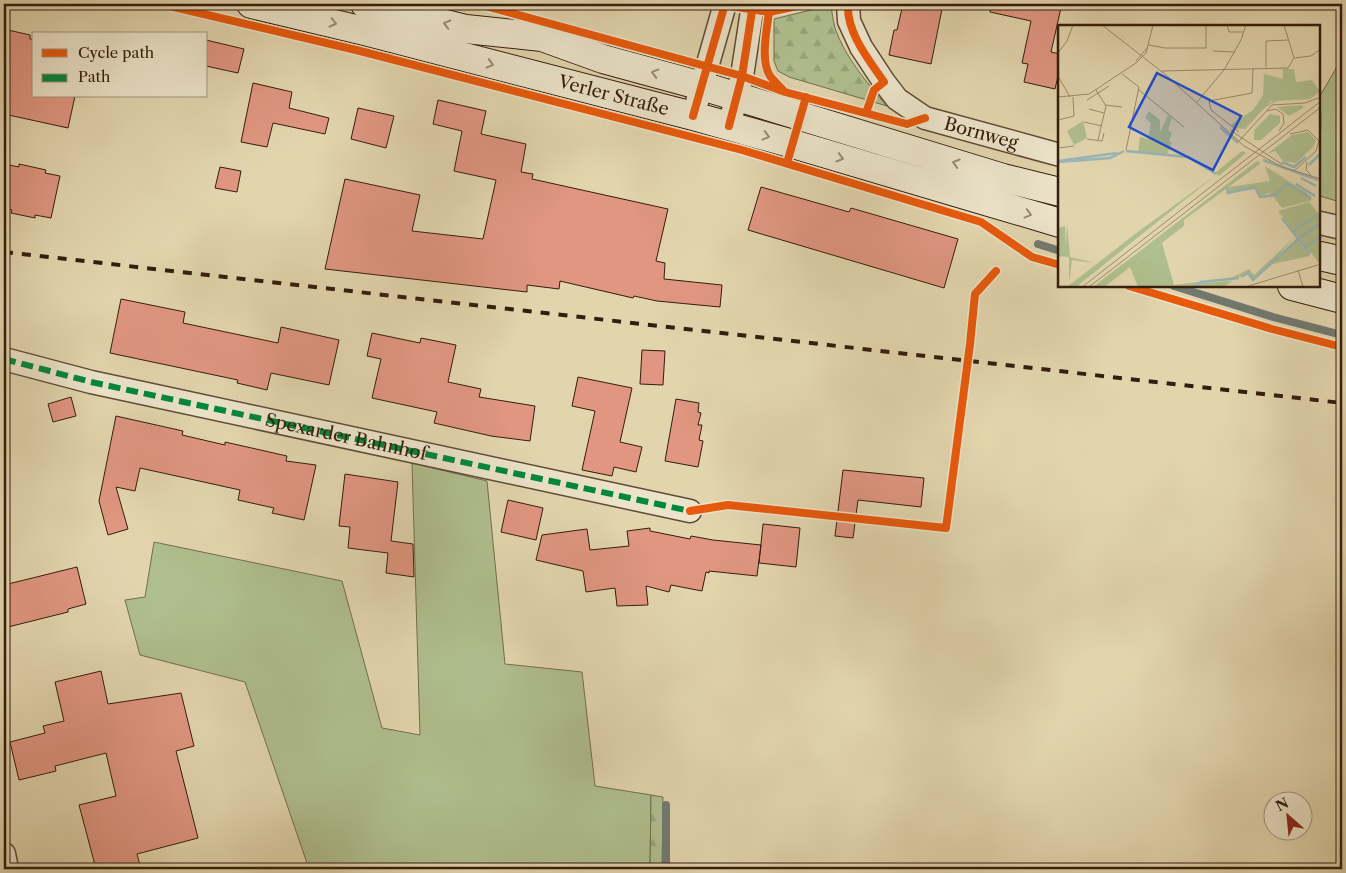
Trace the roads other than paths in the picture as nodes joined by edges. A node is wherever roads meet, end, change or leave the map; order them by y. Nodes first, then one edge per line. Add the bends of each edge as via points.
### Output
1 (251, 4) edge
2 (365, 4) edge
3 (725, 4) edge
4 (750, 4) edge
5 (848, 4) edge
6 (702, 86) junction
7 (737, 97) junction
8 (693, 116) junction
9 (729, 126) junction
10 (1058, 154) edge
11 (1058, 192) edge
12 (1058, 221) edge
13 (1321, 223) edge
14 (1342, 228) edge
15 (1321, 256) edge
16 (1342, 261) edge
17 (1299, 288) edge
18 (1342, 300) edge
19 (4, 358) edge
20 (690, 511) dead end
21 (4, 854) edge
22 (8, 869) edge

1 -> 8 main road, Verler Straße
6 -> 2 main road, Verler Straße via 603,59 542,37 466,29
3 - 6 street
4 - 7 street via 752,11
5 - 10 street, Bornweg via 849,22 861,47 897,99 925,118
6 - 7 main road, Verler Straße
6 - 8 street
7 - 9 street
11 -> 7 main road, Verler Straße via 1003,178
8 - 9 main road, Verler Straße
9 -> 12 main road, Verler Straße
13 - 14 street
15 - 16 main road
17 - 18 main road
19 - 20 street, Spexarder Bahnhof via 91,382
21 - 22 street

